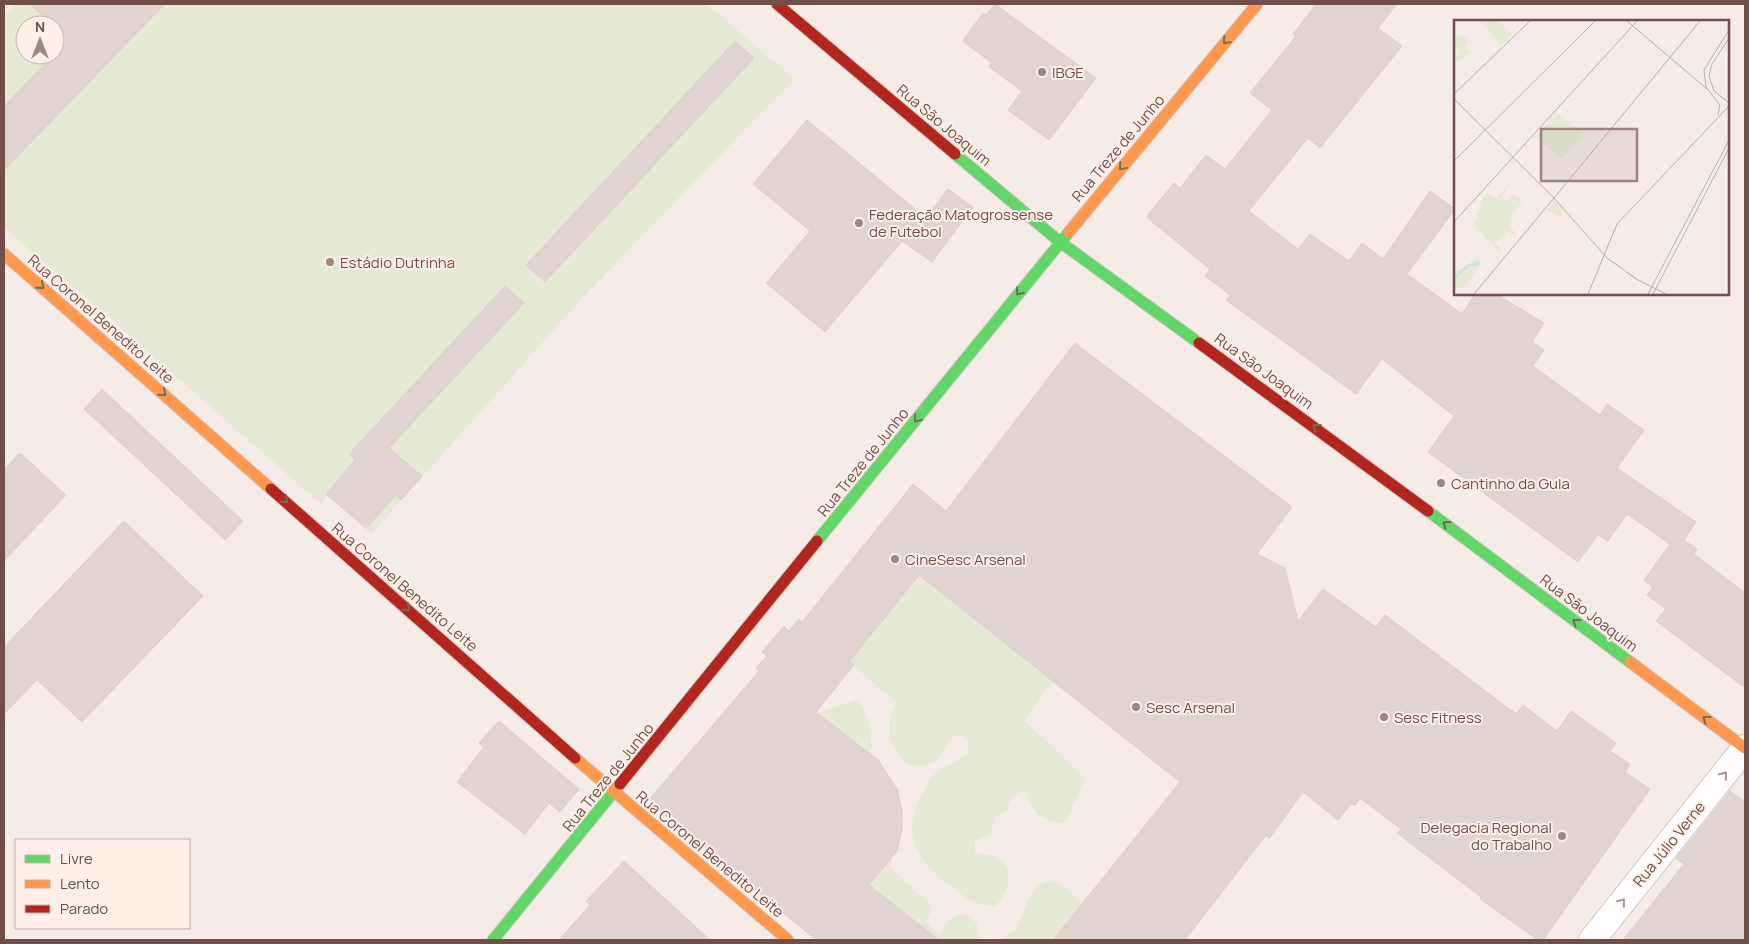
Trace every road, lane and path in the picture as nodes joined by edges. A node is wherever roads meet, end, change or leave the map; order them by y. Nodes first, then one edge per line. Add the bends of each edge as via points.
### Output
1 (777, 4) edge
2 (1257, 4) edge
3 (1060, 242) junction
4 (4, 254) edge
5 (1745, 748) edge
6 (615, 793) junction
7 (493, 940) edge
8 (788, 940) edge
9 (1592, 940) edge

1 - 3 street, Rua São Joaquim
2 -> 3 street, Rua Treze de Junho
5 -> 3 street, Rua São Joaquim via 1367,465
3 -> 6 street, Rua Treze de Junho
4 -> 6 street, Rua Coronel Benedito Leite
9 -> 5 street, Rua Júlio Verne
6 - 7 street, Rua Treze de Junho
6 - 8 street, Rua Coronel Benedito Leite

